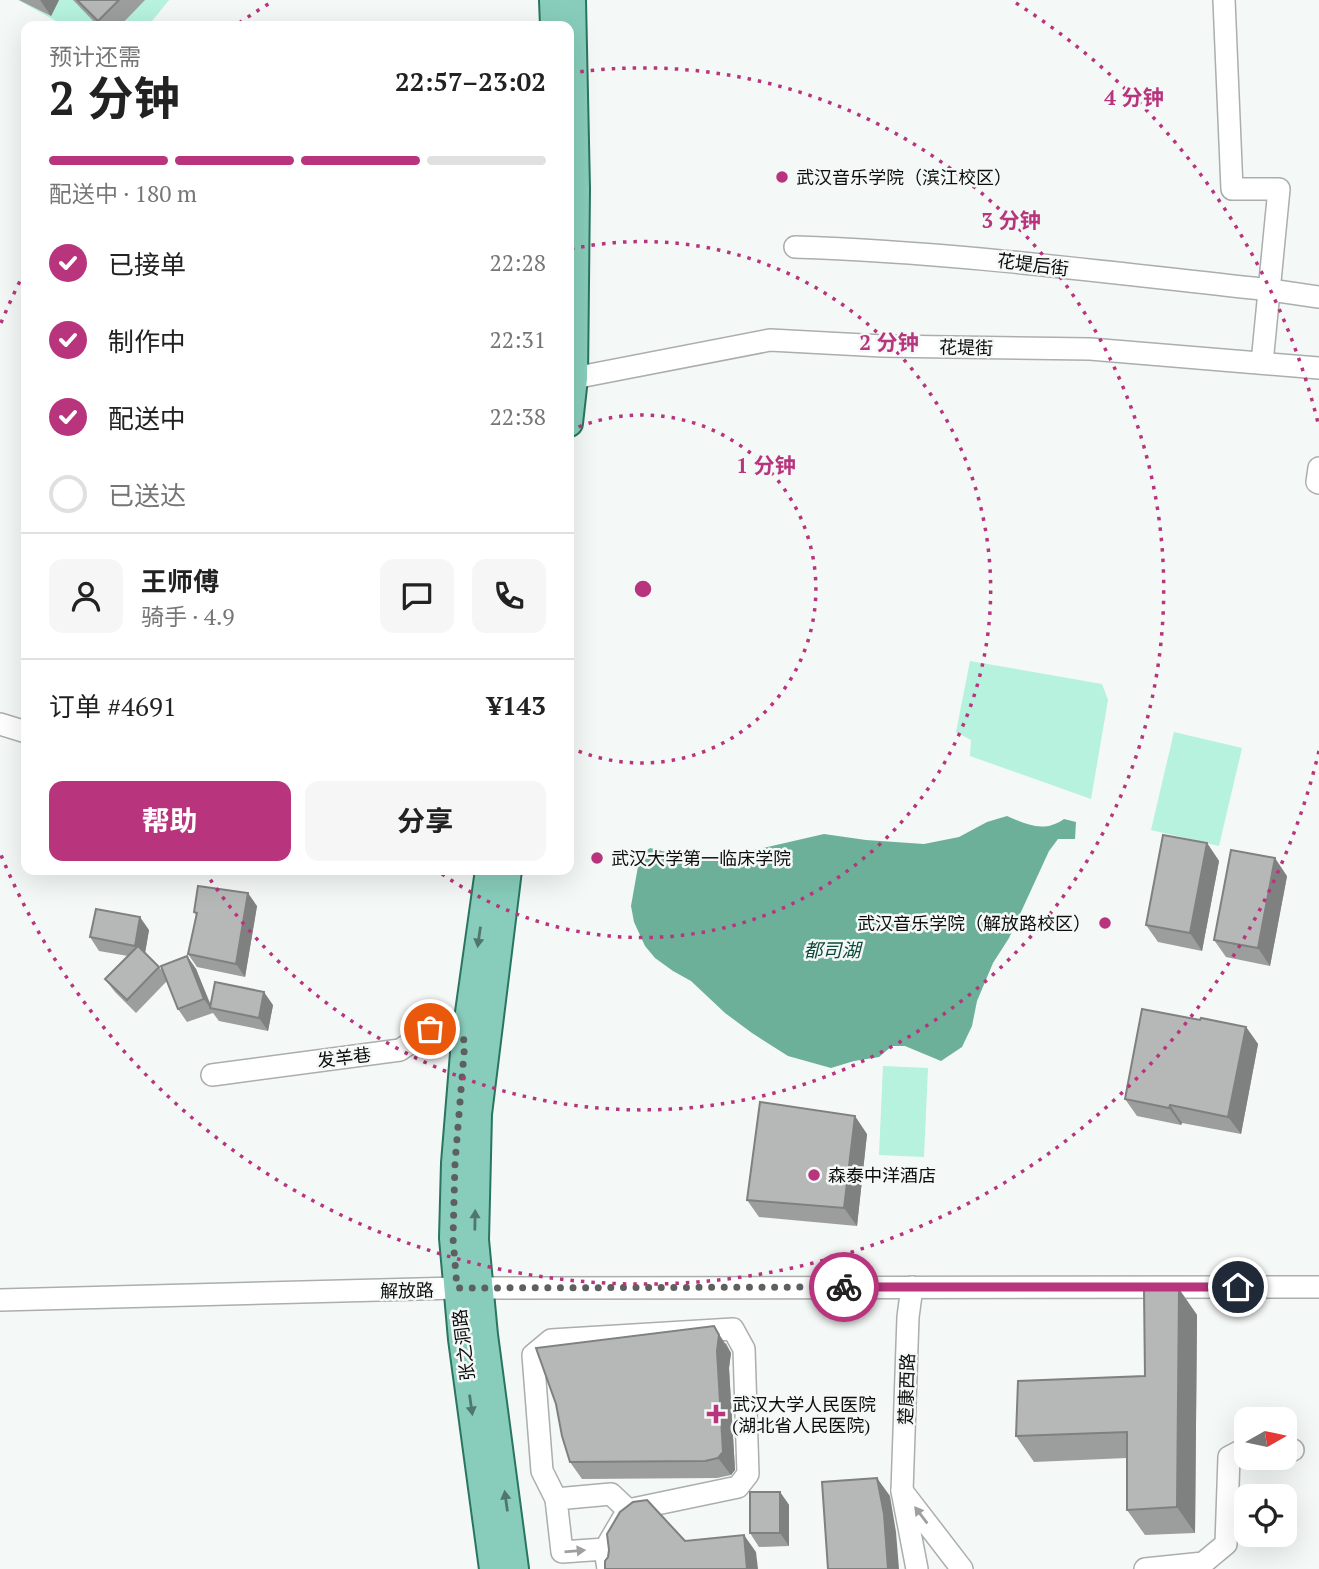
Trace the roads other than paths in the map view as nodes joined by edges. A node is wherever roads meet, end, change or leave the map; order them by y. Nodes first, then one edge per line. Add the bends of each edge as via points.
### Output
1 (553, 0) edge
2 (572, 0) edge
3 (1224, 0) edge
4 (554, 21) edge
5 (572, 21) edge
6 (795, 247) dead end
7 (1270, 290) junction
8 (1319, 297) edge
9 (1262, 363) junction
10 (1319, 368) edge
11 (574, 378) edge
12 (1319, 468) edge
13 (1319, 483) edge
14 (0, 724) edge
15 (21, 730) edge
16 (488, 875) edge
17 (507, 875) edge
18 (465, 1041) junction
19 (212, 1075) dead end
20 (912, 1287) junction
21 (1319, 1287) edge
22 (468, 1288) junction
23 (0, 1300) edge
24 (1234, 1454) edge
25 (902, 1490) junction
26 (556, 1499) junction
27 (628, 1510) junction
28 (607, 1559) edge
29 (493, 1569) edge
30 (515, 1569) edge
31 (918, 1569) edge
32 (962, 1569) edge
33 (1145, 1569) edge

1 - 4 main road
2 - 5 main road
3 - 7 street via 1232,188 1279,189
6 - 7 street, 花堤后街 via 970,257
7 - 8 street, 花堤后街
7 - 9 street
9 - 10 street, 花堤街
9 - 11 street, 花堤街 via 1090,349 770,340
12 - 13 street
14 - 15 street
16 -> 18 main road, 张之洞路
22 -> 17 main road, 张之洞路 via 475,1240 478,1114
18 - 19 street, 发羊巷 via 454,1030 430,1029 400,1050
18 - 22 main road, 张之洞路 via 453,1238
20 - 21 street, 解放路
20 - 22 street, 解放路
20 - 25 street, 楚康西路
22 - 23 street, 解放路
22 -> 29 main road, 张之洞路 via 462,1339
30 -> 22 main road, 张之洞路
24 - 33 street via 1228,1457 1226,1544 1203,1563
25 - 31 street, 楚康西路
32 -> 25 street
26 - 27 street via 610,1489
26 - 27 street via 542,1471 533,1355 551,1340 733,1329 744,1349 748,1474 738,1487
26 -> 28 street via 562,1552
27 - 28 street

